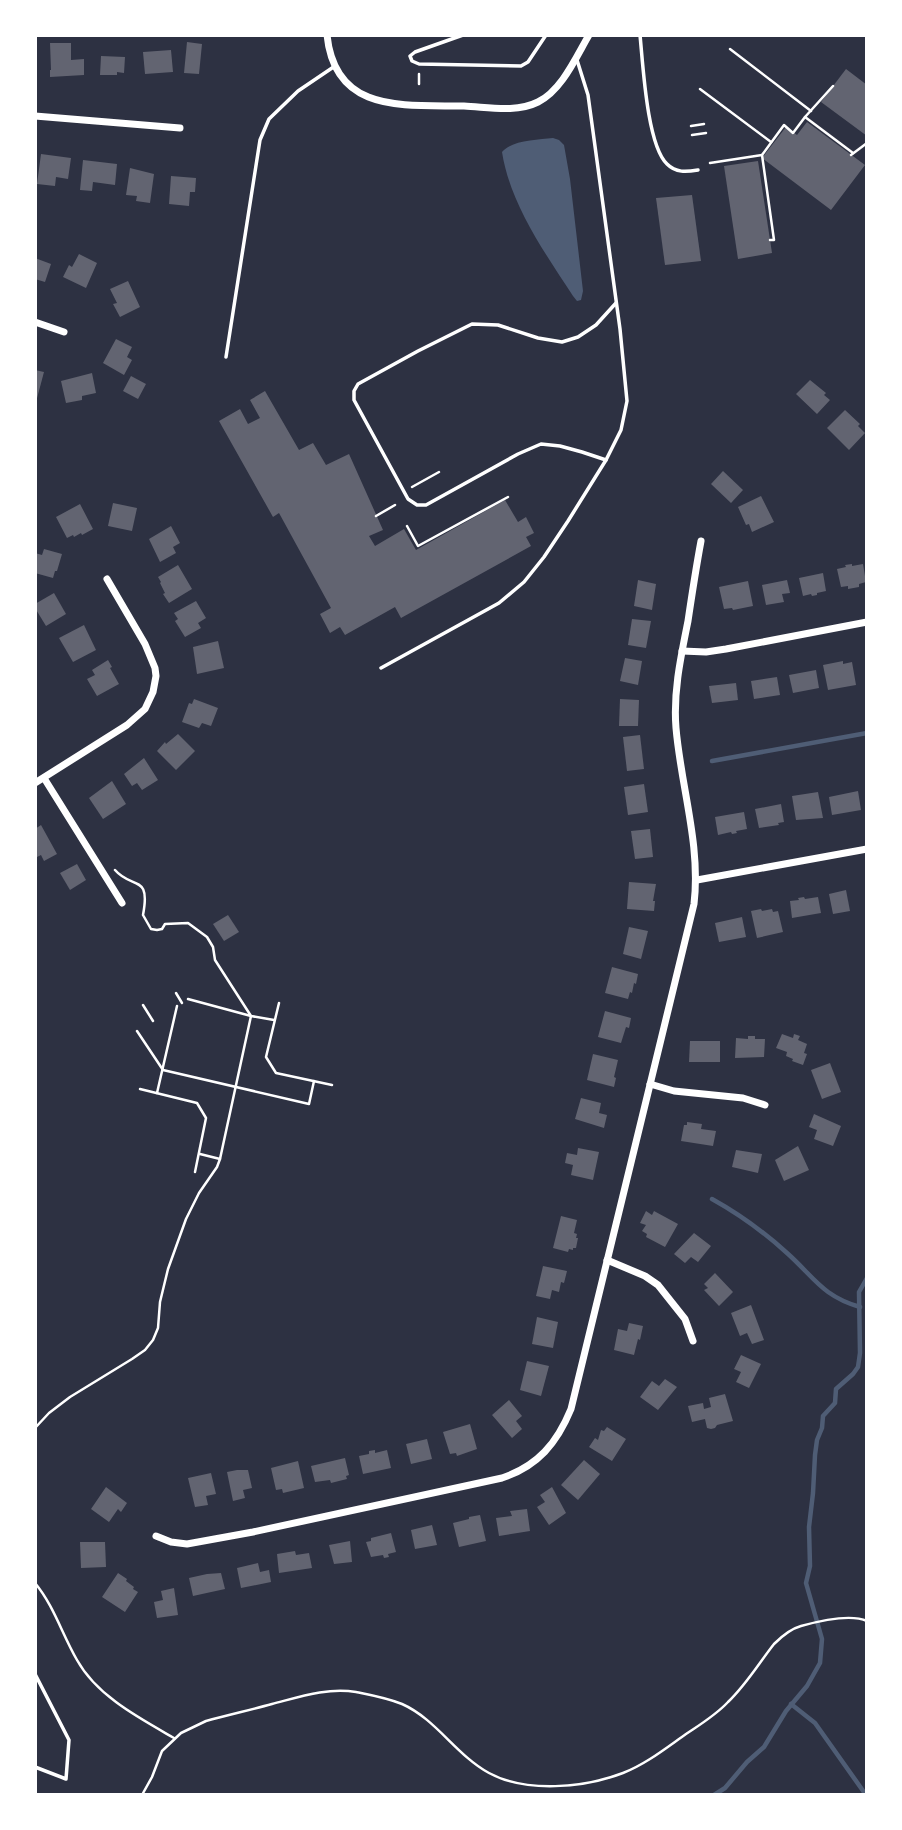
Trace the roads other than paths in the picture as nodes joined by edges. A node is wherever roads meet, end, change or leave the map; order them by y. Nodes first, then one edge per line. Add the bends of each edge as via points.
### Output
1 (327, 35) edge
2 (463, 35) edge
3 (546, 35) edge
4 (589, 35) edge
5 (640, 35) edge
6 (576, 58) junction
7 (335, 66) junction
8 (35, 116) edge
9 (180, 128) dead end
10 (698, 170) dead end
11 (616, 303) junction
12 (35, 322) edge
13 (64, 332) dead end
14 (226, 357) dead end
15 (606, 460) junction
16 (701, 541) dead end
17 (107, 579) dead end
18 (867, 622) edge
19 (682, 651) junction
20 (381, 668) dead end
21 (44, 778) junction
22 (35, 783) edge
23 (867, 849) edge
24 (697, 880) junction
25 (122, 903) dead end
26 (650, 1084) junction
27 (765, 1105) dead end
28 (607, 1260) junction
29 (692, 1341) dead end
30 (156, 1536) dead end
31 (35, 1674) edge
32 (35, 1767) edge

1 - 7 street
2 - 3 lane via 415,52 412,61 521,66
4 - 6 street
5 - 10 lane via 656,149 668,166 682,172
6 - 7 street via 540,101 518,108 382,102 351,87
6 - 11 lane via 588,95
7 - 14 lane via 269,119 260,140
8 - 9 street
11 - 15 lane via 627,401 621,430
11 - 15 lane via 596,325 562,342 498,325 472,324 358,384 354,391 354,400 408,499 417,505 426,505 541,444
12 - 13 street
15 - 20 lane via 524,582 499,603
16 - 19 street
17 - 21 street via 155,668 153,692 145,709 127,725
18 - 19 street via 726,649
19 - 24 street via 676,727
21 - 22 street
21 - 25 street
23 - 24 street
24 - 26 street
26 - 27 street
26 - 28 street
28 - 29 street via 658,1285 685,1319
28 - 30 street via 571,1409 556,1439 532,1463 502,1478 187,1545
31 - 32 lane via 69,1740 66,1779

